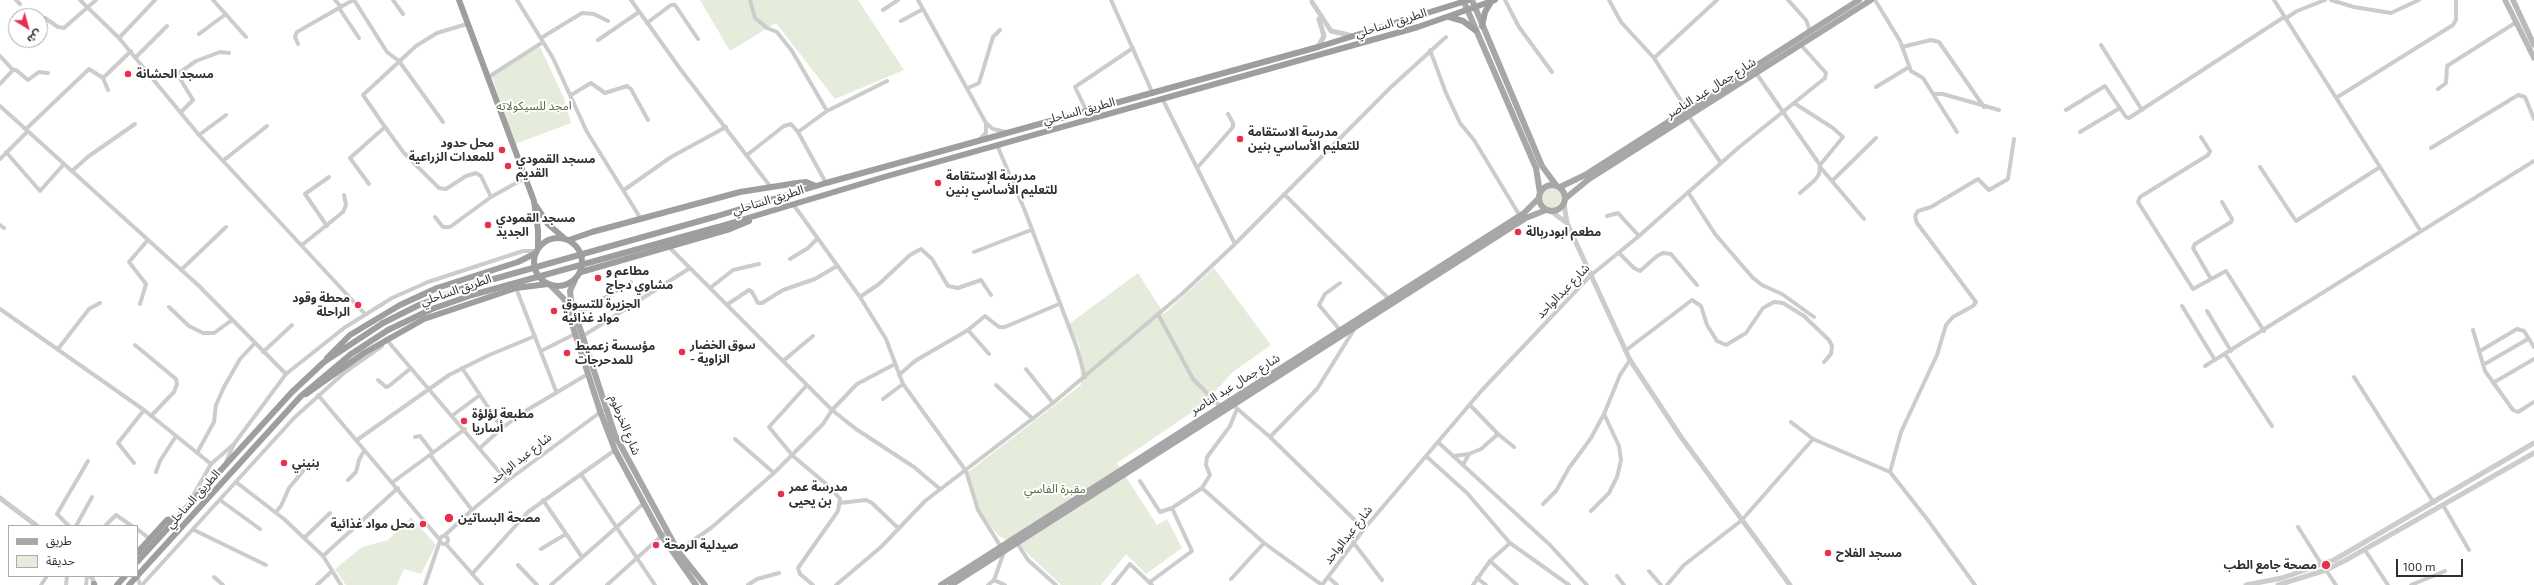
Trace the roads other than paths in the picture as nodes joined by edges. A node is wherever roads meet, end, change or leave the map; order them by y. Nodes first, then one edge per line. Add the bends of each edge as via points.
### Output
1 (16, 0) edge
2 (80, 0) edge
3 (96, 0) edge
4 (155, 0) edge
5 (213, 0) edge
6 (336, 0) edge
7 (353, 0) edge
8 (393, 0) edge
9 (459, 0) edge
10 (517, 0) edge
11 (631, 0) edge
12 (750, 0) edge
13 (898, 0) edge
14 (918, 0) edge
15 (1494, 0) edge
16 (1505, 0) edge
17 (1609, 0) edge
18 (1717, 0) edge
19 (1788, 0) edge
20 (1859, 0) edge
21 (1871, 0) edge
22 (1875, 0) edge
23 (2274, 0) edge
24 (2325, 0) edge
25 (2331, 0) edge
26 (2419, 0) edge
27 (2456, 0) edge
28 (2505, 0) edge
29 (2513, 0) edge
30 (1112, 1) edge
31 (1312, 1) edge
32 (1468, 1) edge
33 (20, 4) dead end
34 (87, 7) junction
35 (340, 8) junction
36 (1475, 8) junction
37 (923, 9) junction
38 (883, 10) dead end
39 (1467, 10) junction
40 (639, 12) junction
41 (226, 14) junction
42 (403, 14) dead end
43 (1445, 18) junction
44 (2285, 18) junction
45 (48, 20) edge
46 (901, 20) dead end
47 (608, 21) dead end
48 (647, 23) junction
49 (2515, 23) junction
50 (467, 24) junction
51 (167, 26) dead end
52 (1482, 26) junction
53 (1000, 30) dead end
54 (1475, 30) junction
55 (1810, 31) junction
56 (199, 34) dead end
57 (1354, 36) junction
58 (1446, 37) dead end
59 (120, 38) junction
60 (246, 38) dead end
61 (359, 38) dead end
62 (698, 39) dead end
63 (542, 40) junction
64 (598, 40) dead end
65 (298, 44) dead end
66 (1801, 45) junction
67 (2101, 45) dead end
68 (2534, 45) edge
69 (1318, 47) junction
70 (1133, 48) junction
71 (1902, 48) junction
72 (1430, 50) junction
73 (131, 51) junction
74 (229, 54) dead end
75 (0, 56) edge
76 (136, 57) junction
77 (1654, 58) junction
78 (2534, 58) edge
79 (399, 62) junction
80 (1909, 67) junction
81 (13, 70) junction
82 (1552, 72) dead end
83 (48, 73) dead end
84 (1756, 73) junction
85 (1224, 74) junction
86 (102, 78) junction
87 (488, 78) junction
88 (887, 81) dead end
89 (1227, 82) junction
90 (0, 84) edge
91 (1876, 87) dead end
92 (968, 88) junction
93 (2438, 89) dead end
94 (108, 90) dead end
95 (1153, 94) junction
96 (1934, 94) junction
97 (571, 95) junction
98 (2336, 98) junction
99 (1163, 100) junction
100 (1794, 103) junction
101 (0, 106) edge
102 (1984, 106) junction
103 (2120, 108) junction
104 (2000, 110) dead end
105 (2066, 110) dead end
106 (2142, 110) junction
107 (181, 112) junction
108 (827, 112) junction
109 (1087, 112) junction
110 (1688, 113) junction
111 (1782, 113) junction
112 (1228, 114) dead end
113 (226, 115) dead end
114 (2534, 119) edge
115 (648, 120) dead end
116 (443, 122) dead end
117 (986, 123) junction
118 (135, 124) dead end
119 (267, 126) dead end
120 (385, 127) junction
121 (726, 127) junction
122 (27, 130) junction
123 (798, 132) junction
124 (1957, 132) dead end
125 (2080, 132) dead end
126 (1008, 133) junction
127 (199, 135) junction
128 (2201, 137) dead end
129 (1876, 138) dead end
130 (2014, 139) dead end
131 (979, 140) junction
132 (997, 145) junction
133 (2431, 148) dead end
134 (6, 152) junction
135 (747, 155) junction
136 (1, 156) edge
137 (224, 160) junction
138 (2534, 161) edge
139 (1721, 163) junction
140 (64, 164) junction
141 (1821, 167) junction
142 (2260, 167) dead end
143 (2380, 167) junction
144 (1197, 168) junction
145 (72, 171) junction
146 (329, 177) dead end
147 (525, 178) junction
148 (1832, 181) junction
149 (826, 183) junction
150 (369, 184) dead end
151 (770, 186) junction
152 (816, 186) junction
153 (1558, 186) junction
154 (624, 190) junction
155 (1688, 192) junction
156 (1800, 193) dead end
157 (1284, 194) junction
158 (344, 195) dead end
159 (1539, 195) junction
160 (491, 197) junction
161 (534, 201) junction
162 (1565, 201) junction
163 (2222, 202) dead end
164 (793, 204) junction
165 (1549, 211) junction
166 (764, 213) junction
167 (1520, 216) junction
168 (1607, 216) dead end
169 (435, 217) dead end
170 (641, 219) junction
171 (1864, 219) dead end
172 (1567, 223) junction
173 (327, 226) junction
174 (226, 227) dead end
175 (1031, 230) junction
176 (2420, 230) junction
177 (1640, 236) junction
178 (817, 239) junction
179 (567, 240) junction
180 (147, 241) junction
181 (1235, 244) junction
182 (302, 245) junction
183 (669, 247) junction
184 (537, 251) junction
185 (974, 252) dead end
186 (1619, 253) junction
187 (790, 259) dead end
188 (759, 264) dead end
189 (837, 266) junction
190 (690, 268) junction
191 (181, 270) junction
192 (581, 272) junction
193 (1590, 276) junction
194 (2212, 279) junction
195 (575, 280) junction
196 (631, 282) dead end
197 (1340, 283) dead end
198 (549, 285) junction
199 (1697, 285) dead end
200 (516, 288) junction
201 (710, 288) junction
202 (991, 295) dead end
203 (860, 297) junction
204 (1389, 299) junction
205 (100, 303) dead end
206 (140, 304) dead end
207 (728, 304) junction
208 (1059, 304) junction
209 (2182, 306) dead end
210 (169, 307) dead end
211 (0, 309) edge
212 (2207, 311) dead end
213 (365, 314) junction
214 (1158, 314) junction
215 (576, 315) junction
216 (1814, 317) dead end
217 (232, 320) junction
218 (292, 325) dead end
219 (1356, 326) junction
220 (968, 330) junction
221 (1340, 330) junction
222 (2473, 330) dead end
223 (2264, 331) junction
224 (575, 334) junction
225 (535, 336) junction
226 (583, 336) junction
227 (813, 336) dead end
228 (2528, 339) junction
229 (387, 340) junction
230 (255, 343) junction
231 (135, 345) dead end
232 (2534, 347) edge
233 (58, 349) junction
234 (541, 351) junction
235 (1625, 351) junction
236 (2231, 351) junction
237 (2480, 351) junction
238 (264, 352) junction
239 (989, 354) dead end
240 (2225, 354) junction
241 (2534, 359) edge
242 (1630, 360) junction
243 (2215, 360) junction
244 (783, 361) junction
245 (324, 362) junction
246 (1824, 362) dead end
247 (895, 364) junction
248 (2483, 365) junction
249 (2205, 366) dead end
250 (411, 368) junction
251 (462, 368) junction
252 (1026, 369) dead end
253 (286, 374) junction
254 (588, 374) junction
255 (899, 375) junction
256 (1085, 377) junction
257 (2354, 377) dead end
258 (378, 380) dead end
259 (2493, 383) junction
260 (903, 384) junction
261 (807, 385) junction
262 (996, 385) dead end
263 (429, 388) junction
264 (556, 391) junction
265 (318, 395) junction
266 (480, 395) junction
267 (301, 396) junction
268 (882, 399) dead end
269 (2534, 402) edge
270 (1053, 403) junction
271 (1470, 405) junction
272 (1220, 406) junction
273 (1235, 407) junction
274 (144, 410) junction
275 (603, 410) junction
276 (832, 410) junction
277 (1604, 414) junction
278 (453, 415) junction
279 (151, 416) junction
280 (1033, 419) junction
281 (1791, 422) dead end
282 (2272, 426) dead end
283 (502, 428) junction
284 (465, 429) junction
285 (1498, 434) junction
286 (176, 436) junction
287 (415, 437) dead end
288 (1270, 437) junction
289 (1813, 438) junction
290 (735, 439) dead end
291 (357, 440) junction
292 (1439, 443) junction
293 (2534, 443) edge
294 (234, 444) junction
295 (1514, 447) dead end
296 (480, 448) junction
297 (615, 450) junction
298 (364, 451) junction
299 (197, 452) junction
300 (2534, 453) edge
301 (432, 454) junction
302 (1469, 454) junction
303 (793, 456) junction
304 (1453, 456) junction
305 (1427, 457) junction
306 (88, 460) dead end
307 (2504, 461) junction
308 (134, 463) dead end
309 (212, 464) junction
310 (1464, 465) junction
311 (2509, 467) junction
312 (222, 469) junction
313 (304, 470) dead end
314 (966, 471) junction
315 (156, 472) dead end
316 (1890, 472) junction
317 (774, 473) junction
318 (581, 474) junction
319 (348, 480) dead end
320 (507, 481) junction
321 (1140, 481) dead end
322 (236, 482) junction
323 (393, 482) junction
324 (398, 488) junction
325 (1202, 488) junction
326 (940, 489) junction
327 (92, 497) dead end
328 (0, 498) edge
329 (220, 500) junction
330 (544, 500) junction
331 (644, 503) junction
332 (840, 503) junction
333 (2434, 503) junction
334 (1543, 504) dead end
335 (188, 506) junction
336 (2442, 506) junction
337 (1172, 508) junction
338 (472, 510) junction
339 (1591, 511) dead end
340 (276, 512) junction
341 (330, 513) dead end
342 (177, 518) junction
343 (1742, 520) junction
344 (36, 525) edge
345 (68, 525) edge
346 (77, 525) edge
347 (106, 525) edge
348 (131, 525) edge
349 (616, 526) junction
350 (2298, 527) dead end
351 (898, 528) junction
352 (1364, 528) junction
353 (260, 529) dead end
354 (454, 529) junction
355 (194, 530) junction
356 (138, 531) edge
357 (667, 531) junction
358 (566, 534) junction
359 (661, 535) junction
360 (150, 538) junction
361 (304, 538) junction
362 (442, 538) junction
363 (1353, 542) junction
364 (447, 543) junction
365 (1017, 543) junction
366 (1264, 543) junction
367 (1510, 543) junction
368 (541, 549) dead end
369 (1003, 549) junction
370 (2365, 550) junction
371 (2469, 550) dead end
372 (678, 551) junction
373 (138, 552) edge
374 (323, 556) junction
375 (582, 557) junction
376 (435, 558) junction
377 (636, 559) junction
378 (138, 561) edge
379 (1490, 561) junction
380 (266, 565) dead end
381 (2322, 565) junction
382 (518, 566) dead end
383 (2326, 570) junction
384 (1649, 571) dead end
385 (2445, 571) dead end
386 (331, 572) junction
387 (779, 573) dead end
388 (472, 574) junction
389 (138, 575) edge
390 (1618, 576) dead end
391 (124, 577) edge
392 (136, 577) edge
393 (214, 577) dead end
394 (1328, 577) junction
395 (1477, 578) junction
396 (1231, 579) dead end
397 (994, 580) junction
398 (1382, 580) dead end
399 (1051, 581) junction
400 (1151, 584) edge
401 (2256, 584) edge
402 (117, 585) edge
403 (129, 585) edge
404 (141, 585) edge
405 (223, 585) edge
406 (317, 585) edge
407 (341, 585) edge
408 (425, 585) edge
409 (482, 585) edge
410 (537, 585) edge
411 (551, 585) edge
412 (607, 585) edge
413 (655, 585) edge
414 (696, 585) edge
415 (705, 585) edge
416 (748, 585) edge
417 (813, 585) edge
418 (836, 585) edge
419 (941, 585) edge
420 (951, 585) edge
421 (988, 585) edge
422 (1004, 585) edge
423 (1047, 585) edge
424 (1056, 585) edge
425 (1113, 585) edge
426 (1322, 585) edge
427 (1337, 585) edge
428 (1473, 585) edge
429 (1486, 585) edge
430 (1517, 585) edge
431 (1569, 585) edge
432 (1587, 585) edge
433 (1624, 585) edge
434 (1661, 585) edge
435 (1667, 585) edge
436 (1790, 585) edge
437 (1975, 585) edge
438 (2246, 585) edge
439 (2278, 585) edge
440 (2336, 585) edge
441 (2388, 585) edge
442 (2411, 585) edge

1 - 33 street
2 - 34 street
3 - 34 street
4 - 59 street
5 - 41 street
6 - 35 street
7 - 35 street
7 - 79 street via 387,52
8 - 42 street
9 - 50 highway
10 - 63 street
11 - 40 street
12 - 108 street via 755,18 777,32 792,51
13 - 38 street
14 - 37 street
15 - 36 highway, الطريق الساحلي
15 - 52 highway via 1485,12
16 - 82 street via 1519,27
17 - 77 street via 1621,22
18 - 77 street
19 - 55 street via 1795,11 1806,20
20 - 55 main road, شارع جمال عبد الناصر
21 - 66 main road, شارع جمال عبد الناصر
22 - 71 street
23 - 44 street
24 - 44 street
25 - 26 street via 2391,13
27 - 98 street via 2456,20 2453,25
28 - 49 main road
29 - 68 main road
30 - 70 street
31 - 57 street via 1331,31
31 - 69 street via 1324,31 1324,38
32 - 36 main road
32 - 39 main road
32 - 57 highway, الطريق الساحلي
34 - 45 street via 64,28
34 - 59 street
35 - 61 street
35 - 65 street via 297,32 295,36
36 - 39 highway, الطريق الساحلي
36 - 52 main road
37 - 46 street
37 - 92 street
39 - 43 highway, الطريق الساحلي
39 - 54 main road
40 - 48 street
40 - 64 street
41 - 56 street
41 - 60 street
43 - 54 highway via 1459,20
43 - 89 highway, الطريق الساحلي
44 - 98 street
44 - 106 street
47 - 63 street via 594,14 582,13
48 - 62 street via 674,5
48 - 121 street
49 - 78 main road
49 - 93 street via 2447,66 2446,83
50 - 79 street via 437,33 416,46
50 - 87 highway
51 - 76 street
52 - 54 main road via 1477,25
52 - 153 main road via 1542,166
53 - 92 street via 993,37 979,83
54 - 159 main road via 1536,168
55 - 110 main road, شارع جمال عبد الناصر
57 - 69 highway, الطريق الساحلي
58 - 72 street
59 - 73 street
63 - 87 street
63 - 97 street
66 - 84 main road, شارع جمال عبد الناصر
66 - 100 street, شارع عبدالواحد via 1826,75
67 - 106 street
69 - 85 highway, الطريق الساحلي
70 - 95 street
70 - 109 street via 1075,87
71 - 80 street
71 - 102 street via 1931,40 1939,42
72 - 157 street
72 - 167 street via 1460,123 1474,140
73 - 76 street
73 - 86 street
74 - 107 street via 220,52 196,61 179,73 193,100
75 - 81 street
76 - 107 street
77 - 110 street
79 - 116 street
79 - 120 street via 363,95
80 - 91 street
80 - 96 street via 1913,73 1923,78
81 - 83 street via 28,80 39,72
81 - 90 street
84 - 110 main road, شارع جمال عبد الناصر
84 - 111 street
85 - 89 highway
85 - 95 highway, الطريق الساحلي
86 - 94 street
86 - 122 street via 93,70 86,71
87 - 147 highway
88 - 108 street
89 - 99 highway, الطريق الساحلي
92 - 117 street
95 - 109 highway, الطريق الساحلي
96 - 102 street via 1943,94
96 - 124 street
97 - 115 street via 591,83 605,93 627,86
97 - 154 street via 587,132
98 - 143 street
99 - 132 highway, الطريق الساحلي
99 - 144 street
100 - 111 street, شارع عبدالواحد
100 - 141 street via 1834,128 1843,137
101 - 122 street
102 - 104 street
103 - 105 street via 2107,87 2103,86
103 - 106 street via 2128,118
103 - 125 street
107 - 127 street
108 - 123 street
109 - 126 highway, الطريق الساحلي
110 - 139 street
110 - 153 main road, شارع جمال عبد الناصر via 1585,175
110 - 162 main road, شارع جمال عبد الناصر via 1588,179
111 - 139 street, شارع عبدالواحد
111 - 141 street
112 - 144 street via 1233,127
113 - 127 street
114 - 133 street via 2525,97 2518,95
117 - 126 street via 993,129
117 - 131 street via 986,133
118 - 145 street
119 - 137 street
120 - 150 street via 350,158
120 - 160 street via 404,153 439,188 446,189 466,176 476,173 481,176
121 - 135 street
121 - 154 street via 671,157
122 - 134 street
122 - 140 street
123 - 135 street via 794,126 787,124
123 - 149 street
126 - 131 highway, الطريق الساحلي
127 - 137 street
128 - 194 street via 2210,153 2140,197 2138,202 2193,289
129 - 148 street
130 - 316 street via 2008,179 1989,190 1978,179 1918,211 1915,216 1917,223 1976,302 1974,306 1953,317 1944,329 1937,355 1901,432
131 - 149 highway, الطريق الساحلي
132 - 164 highway, الطريق الساحلي
132 - 175 street
134 - 136 street
134 - 140 street via 40,191
135 - 151 street
137 - 182 street
138 - 176 street
139 - 155 street, شارع عبدالواحد
140 - 145 street
141 - 148 street
141 - 156 street via 1815,180
142 - 143 street via 2296,221
143 - 176 street
144 - 181 street
145 - 180 street
146 - 173 street via 304,194
147 - 160 street
147 - 161 highway
148 - 171 street
149 - 152 highway, الطريق الساحلي
151 - 152 highway via 806,182
151 - 170 highway via 711,199
152 - 245 highway, الطريق الساحلي, bridge via 469,286 424,303 384,323
153 - 159 main road via 1547,186
153 - 162 main road
154 - 170 street
155 - 177 street, شارع عبدالواحد
155 - 216 street via 1715,234 1753,278
157 - 181 street
157 - 204 street
158 - 173 street via 346,205 343,212
159 - 165 main road
159 - 167 main road, شارع جمال عبد الناصر via 1532,207
160 - 169 street via 450,227 443,227
161 - 179 highway via 548,224
161 - 184 highway via 538,230
162 - 165 main road via 1557,211
162 - 172 street
163 - 194 street via 2232,219 2231,222 2195,244 2194,248
164 - 166 highway, الطريق الساحلي
164 - 178 street
165 - 172 street
165 - 219 main road, شارع جمال عبد الناصر via 1526,218
166 - 183 highway via 730,229
166 - 267 highway, الطريق الساحلي, bridge via 472,295 432,309 388,330 351,354
167 - 204 main road, شارع جمال عبد الناصر
168 - 177 street via 1618,213
170 - 179 highway
172 - 193 street
173 - 182 street
174 - 191 street
175 - 185 street
175 - 208 street
176 - 223 street
177 - 186 street, شارع عبدالواحد
178 - 187 street
178 - 189 street
179 - 184 highway via 553,239
179 - 192 highway via 581,254
180 - 191 street
180 - 206 street via 130,262 146,284
181 - 214 street
182 - 213 street
183 - 190 street
183 - 192 highway
184 - 198 highway via 536,271
184 - 213 street via 523,251 428,282
184 - 245 highway via 518,262 437,288 400,305 350,335
186 - 193 street, شارع عبدالواحد
186 - 199 street via 1640,271 1657,256 1663,253 1671,254
188 - 201 street via 733,270
189 - 203 street
189 - 207 street via 815,279 783,290 762,303 758,303 749,290
190 - 201 street
190 - 226 street
191 - 217 street
192 - 195 highway
193 - 235 street
193 - 271 street, شارع عبدالواحد
194 - 223 street via 2224,271 2228,272
195 - 198 highway via 563,286
195 - 215 main road, شارع الخرطوم via 570,294
196 - 215 street
197 - 221 street via 1324,294 1319,305
198 - 200 highway
198 - 224 main road, شارع الخرطوم via 564,299
200 - 225 street
200 - 229 highway via 438,313
201 - 207 street
202 - 203 street via 981,280 958,288 948,286 932,259 921,249 910,255 879,284
203 - 247 street via 886,339
204 - 221 main road, شارع جمال عبد الناصر
205 - 233 street via 89,309
207 - 244 street
208 - 220 street via 1005,327 999,327 985,316
208 - 256 street via 1078,348
209 - 243 street
210 - 217 street via 202,333 214,333
211 - 233 street
212 - 236 street
213 - 253 street via 323,343
214 - 256 street
214 - 272 street via 1193,379
215 - 226 main road, شارع الخرطوم
217 - 230 street
218 - 238 street
219 - 273 main road, شارع جمال عبد الناصر
219 - 288 street via 1317,389
220 - 239 street
220 - 255 street via 935,348
221 - 272 main road, شارع جمال عبد الناصر
222 - 237 street
223 - 236 street
224 - 234 street
224 - 254 main road, شارع الخرطوم
225 - 234 street
225 - 251 street
226 - 275 main road, شارع الخرطوم
227 - 244 street
228 - 232 street
228 - 237 street via 2524,331 2518,330
228 - 248 street
229 - 250 street
229 - 265 street
229 - 267 highway via 351,362 315,390
230 - 238 street
230 - 299 street via 240,360 224,387 216,405 214,422
231 - 279 street via 176,379 174,392
233 - 274 street
234 - 264 street
235 - 242 street
235 - 246 street via 1692,300 1701,306 1707,325 1717,341 1726,345 1746,333 1763,308 1774,302 1782,303 1804,316 1829,340 1832,346 1831,354
236 - 240 street
237 - 248 street
238 - 253 street
240 - 243 street
240 - 282 street
241 - 259 street
242 - 277 street via 1620,375
242 - 343 street via 1681,437
243 - 249 street
244 - 261 street
245 - 312 highway, الطريق الساحلي via 292,392
247 - 255 street
247 - 276 street via 860,381
248 - 259 street
250 - 258 street via 389,386 386,387
250 - 263 street
251 - 263 street
251 - 266 street
252 - 270 street
253 - 294 street
254 - 264 street
254 - 275 main road, شارع الخرطوم
255 - 260 street
256 - 270 street
257 - 333 street
259 - 269 street via 2514,412
260 - 268 street
260 - 314 street
261 - 276 street
261 - 303 street via 769,427
262 - 280 street
263 - 278 street
263 - 291 street
264 - 283 street
265 - 291 street
265 - 322 street via 289,422
266 - 278 street
266 - 283 street
267 - 389 highway, الطريق الساحلي
270 - 280 street
271 - 285 street
271 - 292 street, شارع عبدالواحد
272 - 369 main road, شارع جمال عبد الناصر
273 - 288 street
273 - 325 street via 1230,426 1207,457 1206,465 1210,474
273 - 365 main road, شارع جمال عبد الناصر
274 - 279 street
274 - 308 street via 118,443
275 - 297 main road, شارع الخرطوم
275 - 320 street, شارع عبد الواحد
275 - 357 main road, شارع الخرطوم via 621,449
276 - 303 street via 823,424
276 - 326 street via 919,471
277 - 334 street via 1556,490
277 - 339 street via 1618,446 1620,460 1617,477 1609,493
278 - 284 street
279 - 286 street
280 - 314 street
281 - 289 street
283 - 296 street
284 - 296 street
284 - 301 street
285 - 295 street
285 - 302 street via 1481,449
286 - 299 street
286 - 315 street
287 - 301 street via 420,436
288 - 352 street
289 - 316 street
289 - 343 street
290 - 317 street
291 - 298 street
292 - 304 street
292 - 305 street, شارع عبدالواحد
293 - 307 street
294 - 309 street
294 - 312 street
296 - 320 street
297 - 318 street
297 - 331 main road, شارع الخرطوم
298 - 319 street via 356,472
298 - 323 street
299 - 309 street
300 - 311 street
301 - 323 street
301 - 338 street
302 - 304 street
302 - 310 street
303 - 317 street
303 - 332 street via 834,491
304 - 310 street
305 - 352 street, شارع عبدالواحد
305 - 367 street via 1467,493
306 - 345 street via 57,514
307 - 311 street
307 - 333 street
309 - 335 street
310 - 432 street via 1550,545
311 - 336 street
312 - 335 highway, الطريق الساحلي
313 - 340 street via 289,488
314 - 326 street
314 - 369 street via 978,510
316 - 437 street
317 - 372 street via 716,524
318 - 330 street
318 - 349 street
320 - 338 street, شارع عبد الواحد
321 - 337 street via 1160,512
322 - 329 street
322 - 340 street
323 - 324 street
324 - 362 street via 434,533
324 - 374 street
325 - 337 street
325 - 366 street
326 - 351 street
327 - 346 street
328 - 344 street
329 - 353 street
329 - 355 street
330 - 358 street
330 - 388 street via 513,526
331 - 349 street
331 - 359 main road, شارع الخرطوم
332 - 351 street via 866,500
332 - 417 street via 838,510 798,568 800,574
333 - 381 street via 2366,543
335 - 342 highway, الطريق الساحلي
336 - 370 street
336 - 371 street
337 - 400 street via 1192,551
338 - 354 street, شارع عبد الواحد
340 - 361 street
341 - 361 street
342 - 360 highway via 167,520
342 - 378 highway, الطريق الساحلي
343 - 435 street via 1684,565
343 - 436 street
347 - 348 street via 116,515
349 - 375 street
349 - 377 street
350 - 381 street
351 - 418 street via 871,557
352 - 363 street, شارع عبدالواحد
354 - 362 street, شارع عبد الواحد
354 - 364 street, شارع عبد الواحد
355 - 380 street
355 - 404 street
356 - 360 street
357 - 359 street
357 - 372 main road, شارع الخرطوم
358 - 368 street
358 - 375 street
359 - 377 street
359 - 414 main road, شارع الخرطوم
360 - 373 highway
361 - 374 street
362 - 364 street
362 - 364 street
362 - 376 street, شارع عبد الواحد
363 - 394 street, شارع عبدالواحد
363 - 398 street
364 - 376 street, شارع عبد الواحد
364 - 388 street
365 - 369 main road, شارع جمال عبد الناصر
365 - 399 street via 1028,560
366 - 396 street
366 - 426 street
367 - 379 street
367 - 431 street
369 - 397 street
369 - 419 main road, شارع جمال عبد الناصر
369 - 420 main road, شارع جمال عبد الناصر
370 - 383 street
370 - 441 street
372 - 415 main road, شارع الخرطوم
374 - 386 street
375 - 411 street
376 - 408 street, شارع عبد الواحد
377 - 412 street
377 - 413 street
379 - 395 street
379 - 430 street
381 - 401 street
382 - 410 street
383 - 439 street
383 - 440 street
384 - 434 street
385 - 442 street
386 - 406 street
386 - 407 street
387 - 416 street
388 - 409 street
390 - 433 street
391 - 402 highway
392 - 403 highway, الطريق الساحلي
393 - 405 street
394 - 426 street, شارع عبدالواحد
394 - 427 street
395 - 428 street
395 - 429 street
397 - 421 street
397 - 422 street
399 - 423 street
399 - 424 street
400 - 425 street via 1130,564
401 - 438 street

